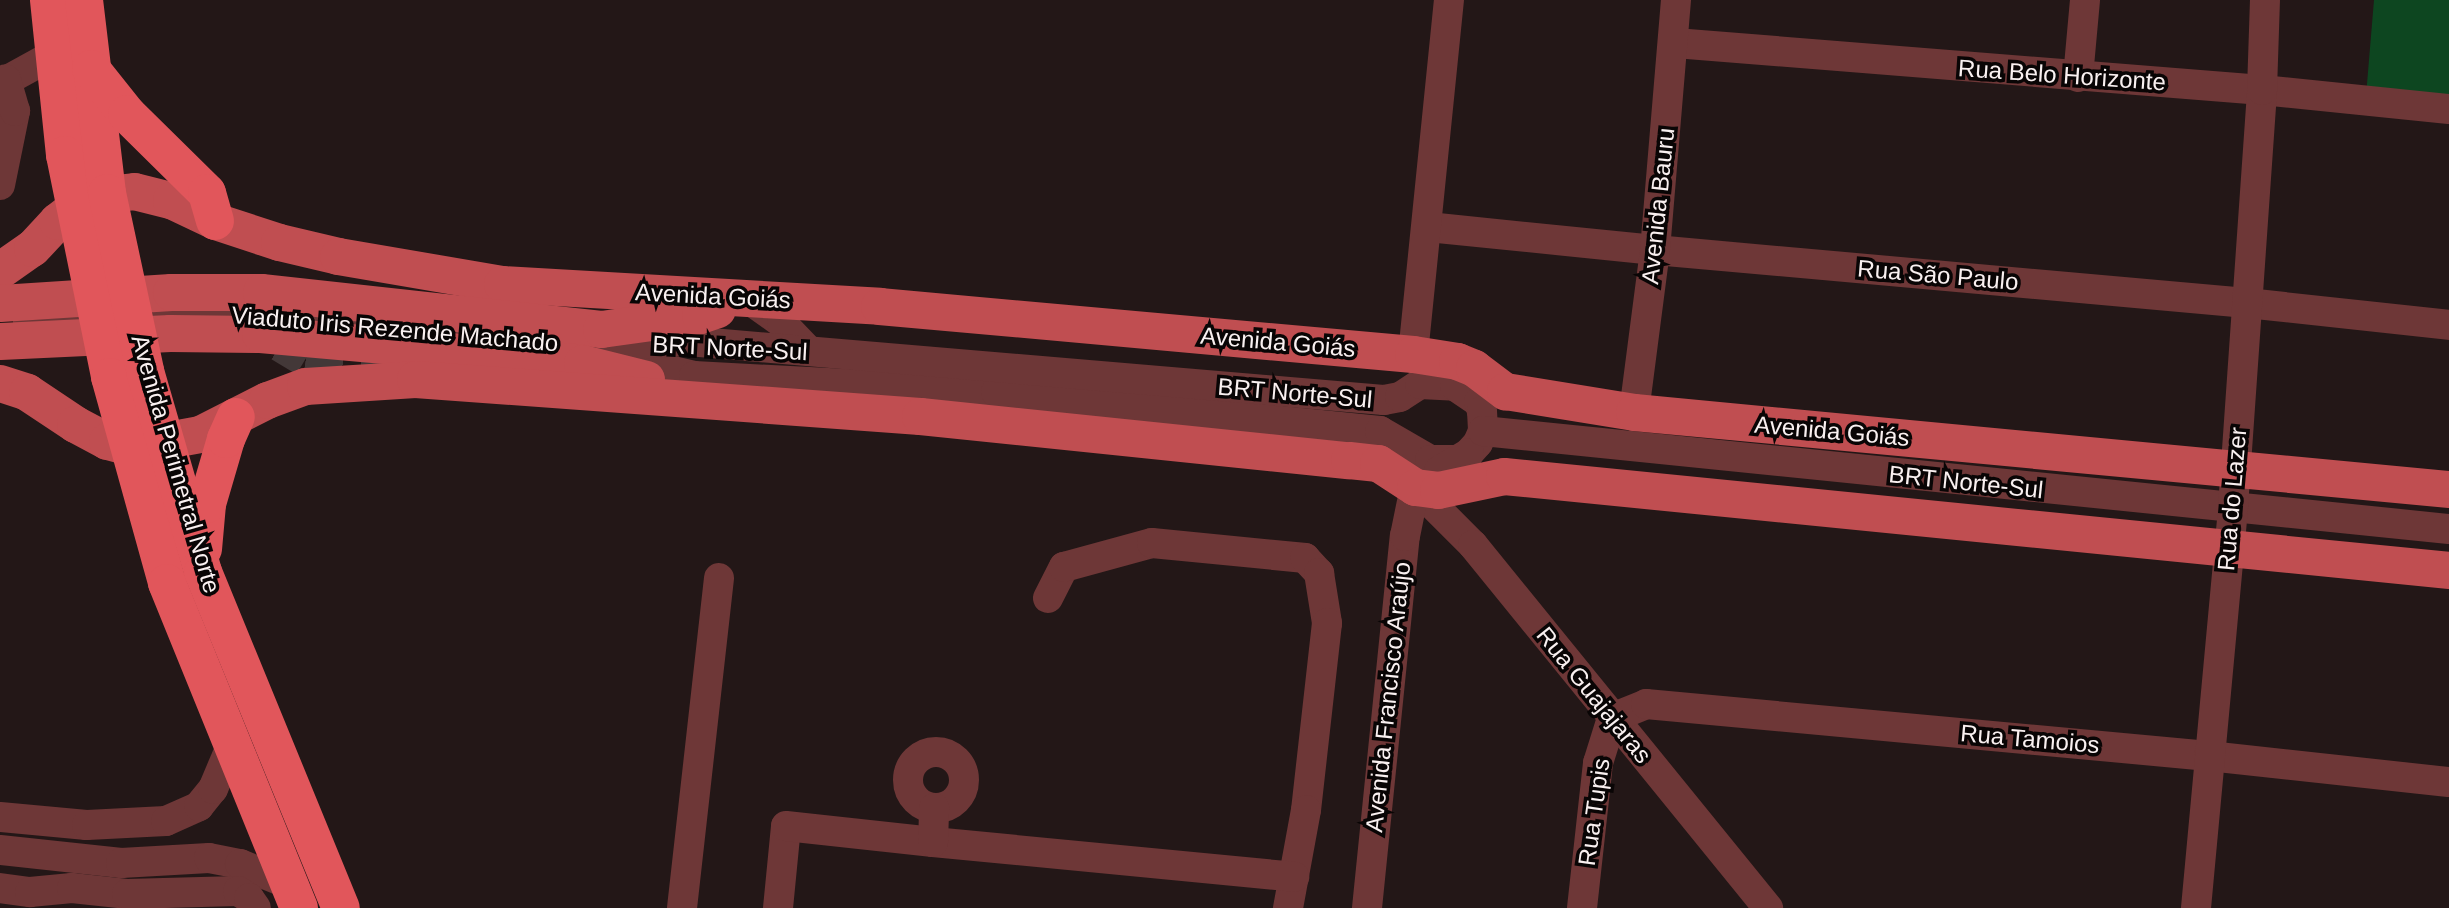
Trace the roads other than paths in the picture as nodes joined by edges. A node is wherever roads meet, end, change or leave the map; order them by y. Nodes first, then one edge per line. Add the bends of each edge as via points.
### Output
1 (49, 0) edge
2 (84, 0) edge
3 (1449, 0) edge
4 (1676, 0) edge
5 (2085, 0) edge
6 (2265, 0) edge
7 (1675, 43) junction
8 (53, 55) junction
9 (91, 69) junction
10 (2078, 77) junction
11 (3, 82) edge
12 (2262, 90) junction
13 (2449, 109) edge
14 (0, 185) edge
15 (91, 199) junction
16 (215, 221) junction
17 (1428, 226) junction
18 (1655, 250) junction
19 (0, 270) edge
20 (747, 298) junction
21 (0, 303) edge
22 (2247, 303) junction
23 (0, 324) edge
24 (2449, 325) edge
25 (0, 341) edge
26 (584, 345) junction
27 (809, 351) junction
28 (1426, 355) junction
29 (0, 383) edge
30 (1473, 395) junction
31 (742, 402) junction
32 (1634, 412) junction
33 (236, 417) junction
34 (1483, 431) junction
35 (147, 445) junction
36 (1456, 460) junction
37 (2235, 470) junction
38 (1415, 487) junction
39 (2449, 489) edge
40 (2232, 507) junction
41 (2449, 529) edge
42 (2229, 546) junction
43 (2449, 570) edge
44 (204, 572) junction
45 (719, 578) dead end
46 (1048, 598) dead end
47 (1612, 718) junction
48 (232, 744) junction
49 (2209, 756) junction
50 (2449, 782) edge
51 (934, 808) dead end
52 (0, 817) edge
53 (166, 822) junction
54 (933, 842) junction
55 (0, 850) edge
56 (167, 860) junction
57 (1294, 877) junction
58 (0, 888) edge
59 (294, 896) edge
60 (39, 900) edge
61 (256, 908) edge
62 (341, 908) edge
63 (682, 908) edge
64 (778, 908) edge
65 (1288, 908) edge
66 (1367, 908) edge
67 (1582, 908) edge
68 (1768, 908) edge
69 (2196, 908) edge

1 - 8 highway, Avenida Perimetral Norte
2 - 9 highway, Avenida Perimetral Norte
3 - 17 street
4 - 7 street, Avenida Bauru
5 - 10 street
6 - 12 street, Rua do Lazer
7 - 10 street, Rua Belo Horizonte
7 - 18 street, Avenida Bauru
8 - 11 street
8 - 15 highway, Avenida Perimetral Norte via 65,155
9 - 15 highway, Avenida Perimetral Norte
9 - 16 highway via 127,114 207,193
10 - 12 street, Rua Belo Horizonte
11 - 14 street via 15,111
12 - 13 street, Rua Belo Horizonte
12 - 22 street, Rua do Lazer
15 - 16 main road, Avenida Goiás via 134,191 171,200
15 - 19 main road
15 - 35 highway, Avenida Perimetral Norte via 110,377
16 - 20 main road, Avenida Goiás via 338,256 502,284
17 - 18 street, Rua São Paulo
17 - 28 street
18 - 22 street, Rua São Paulo
18 - 32 street, Avenida Bauru
20 - 26 main road via 700,315 601,329
20 - 27 street via 782,323
20 - 28 main road, Avenida Goiás
21 - 26 main road via 171,292 261,292
22 - 24 street, Rua São Paulo
22 - 37 street, Rua do Lazer
23 - 26 street, Viaduto Iris Rezende Machado via 248,311
25 - 26 main road via 170,333
26 - 27 street, BRT Norte-Sul via 688,341
26 - 31 main road
26 - 36 street, BRT Norte-Sul via 694,376 996,393 1380,430 1430,460
27 - 30 street, BRT Norte-Sul via 1384,400 1400,397 1420,384 1455,386
28 - 30 street
28 - 32 main road, Avenida Goiás via 1474,368 1505,391
29 - 35 main road via 27,391 107,441
30 - 34 street via 1482,411
31 - 33 main road via 415,379 305,386
31 - 38 main road via 1378,463
32 - 37 main road, Avenida Goiás
33 - 35 main road via 200,434
33 - 44 highway via 207,504
34 - 36 street via 1478,443
34 - 40 street, BRT Norte-Sul
35 - 44 highway, Avenida Perimetral Norte
35 - 48 highway, Avenida Perimetral Norte via 167,583
36 - 38 street
37 - 39 main road, Avenida Goiás
37 - 40 street, Rua do Lazer
38 - 42 main road via 1438,490 1504,476
38 - 47 street, Rua Guajajaras via 1473,545
38 - 66 street, Avenida Francisco Araújo via 1405,536
40 - 41 street, BRT Norte-Sul
40 - 42 street, Rua do Lazer
42 - 43 main road
42 - 49 street, Rua do Lazer
44 - 62 highway, Avenida Perimetral Norte
45 - 63 street
46 - 57 street via 1064,567 1152,542 1305,558 1319,573 1328,623
47 - 49 street, Rua Tamoios via 1646,704
47 - 67 street, Rua Tupis via 1598,763
47 - 68 street, Rua Guajajaras
48 - 53 street via 213,789 199,806
48 - 59 highway, Avenida Perimetral Norte
49 - 50 street, Rua Tamoios
49 - 69 street, Rua do Lazer
51 - 54 street
52 - 53 street via 87,825
53 - 56 street via 170,831
54 - 57 street
54 - 64 street via 786,826
55 - 56 street via 121,863
56 - 59 street via 209,858 240,864
57 - 65 street
58 - 60 street
60 - 61 street via 72,888 127,894 238,891

